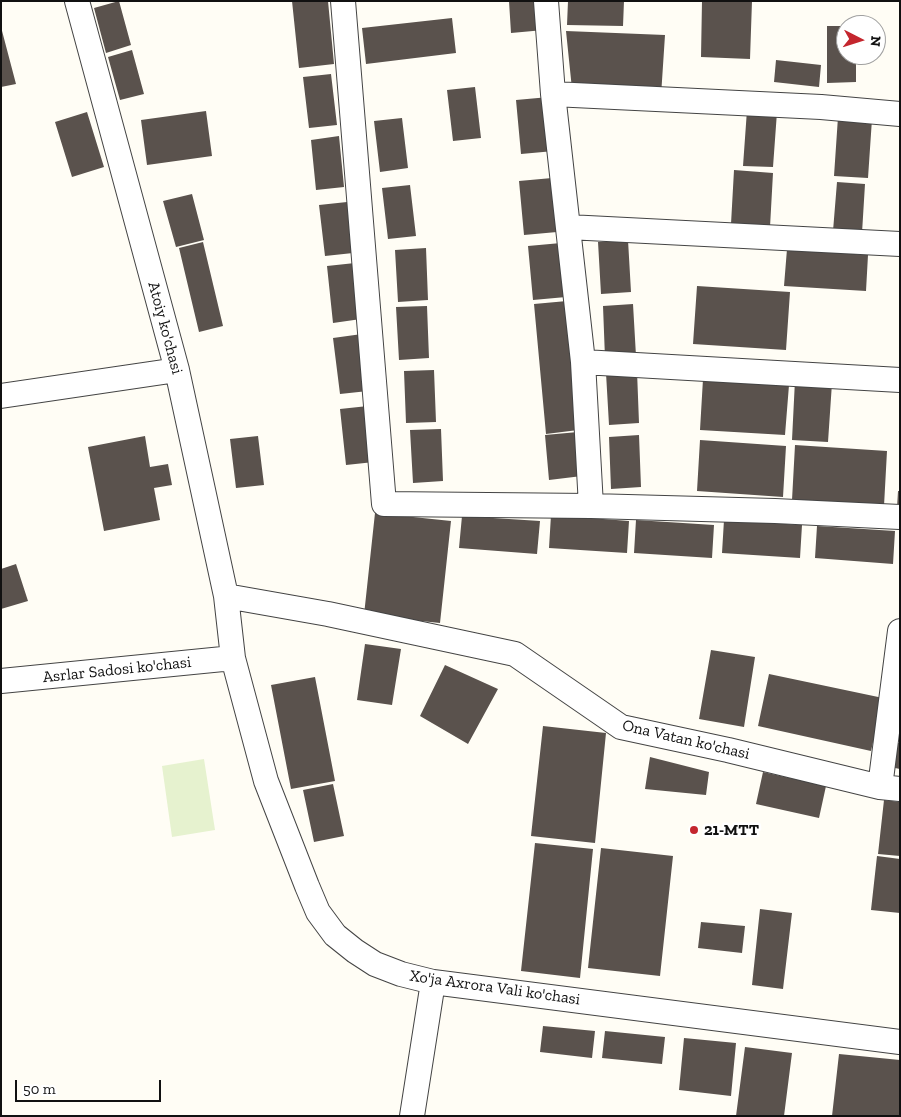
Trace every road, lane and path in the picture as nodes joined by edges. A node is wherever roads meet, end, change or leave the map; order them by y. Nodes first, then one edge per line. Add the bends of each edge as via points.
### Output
1 (77, 1) edge
2 (343, 1) edge
3 (546, 1) edge
4 (553, 94) junction
5 (900, 114) edge
6 (568, 226) junction
7 (900, 244) edge
8 (582, 362) junction
9 (177, 370) junction
10 (900, 380) edge
11 (1, 396) edge
12 (591, 506) junction
13 (900, 517) edge
14 (226, 596) junction
15 (900, 632) edge
16 (234, 658) junction
17 (1, 682) edge
18 (890, 788) edge
19 (433, 982) junction
20 (900, 1042) edge
21 (412, 1116) edge

1 - 9 street, Atoiy ko'chasi
2 - 12 street via 384,504
3 - 4 street
4 - 5 street
4 - 6 street
6 - 7 street
6 - 8 street
8 - 10 street
8 - 12 street
9 - 11 street
9 - 14 street, Atoiy ko'chasi
12 - 13 street
14 - 16 street, Atoiy ko'chasi
14 - 18 street, Ona Vatan ko'chasi via 515,654 621,727
15 - 18 street
16 - 17 street, Asrlar Sadosi ko'chasi
16 - 19 street, Xo'ja Axrora Vali ko'chasi via 266,781 318,912 335,935 376,964
19 - 20 street, Xo'ja Axrora Vali ko'chasi
19 - 21 street

